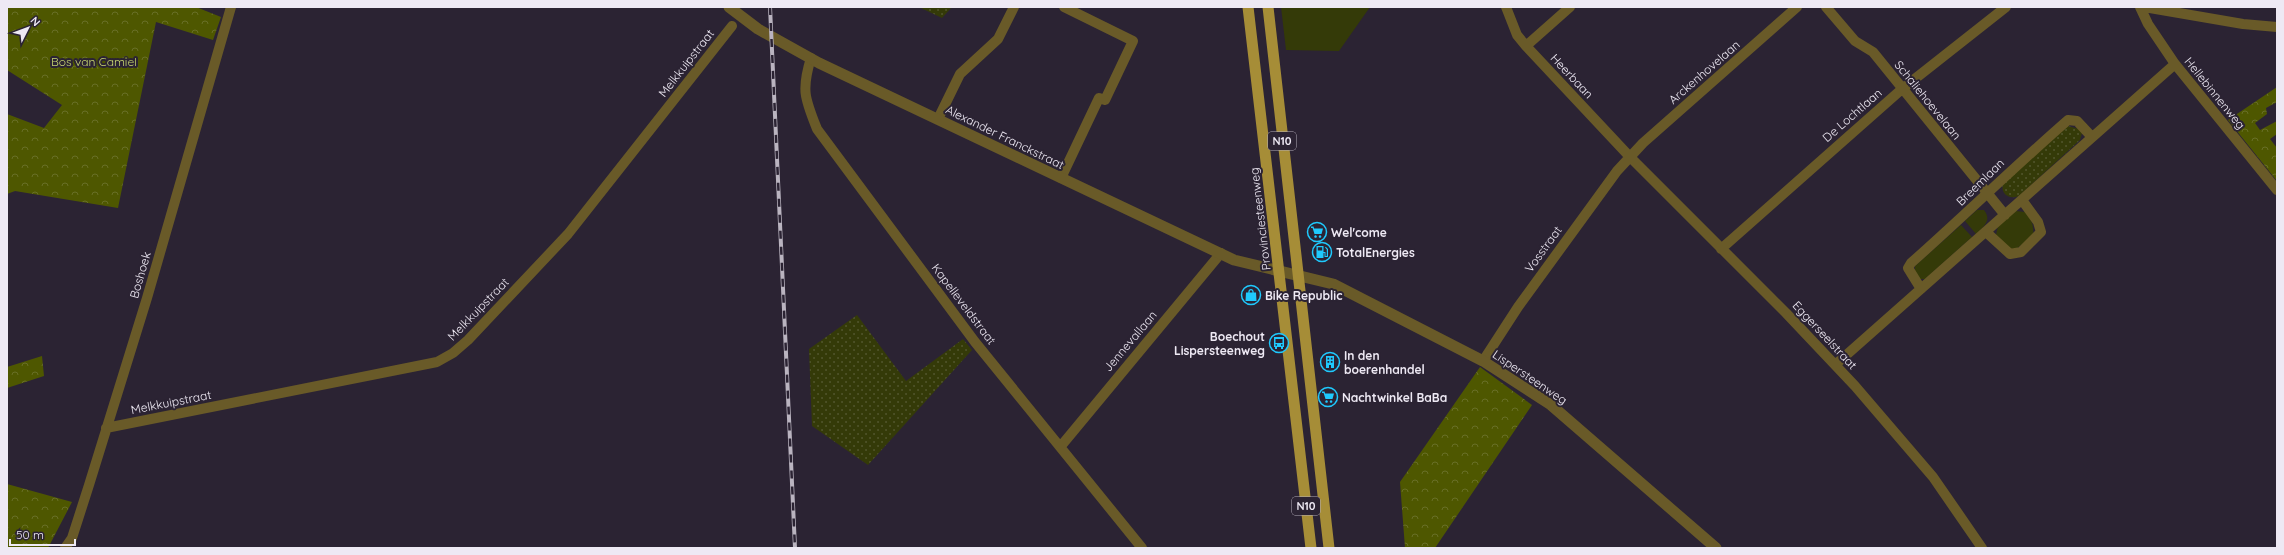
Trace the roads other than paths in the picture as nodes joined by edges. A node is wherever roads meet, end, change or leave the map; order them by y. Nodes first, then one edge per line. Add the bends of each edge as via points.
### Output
1 (230, 7) edge
2 (729, 7) edge
3 (1014, 7) edge
4 (1064, 7) edge
5 (1248, 7) edge
6 (1268, 7) edge
7 (1506, 7) edge
8 (1570, 7) edge
9 (1797, 7) edge
10 (1826, 7) edge
11 (2006, 7) edge
12 (2140, 7) edge
13 (2144, 7) edge
14 (732, 26) dead end
15 (2277, 27) edge
16 (1526, 46) junction
17 (811, 58) junction
18 (2175, 64) junction
19 (1902, 89) junction
20 (938, 119) junction
21 (2092, 137) junction
22 (1630, 157) junction
23 (1061, 178) junction
24 (2277, 190) edge
25 (1987, 193) junction
26 (2022, 200) junction
27 (2005, 215) junction
28 (1986, 232) junction
29 (1721, 249) junction
30 (1221, 254) junction
31 (1279, 271) junction
32 (1299, 275) junction
33 (1921, 289) junction
34 (1483, 361) junction
35 (1835, 365) junction
36 (106, 428) junction
37 (1061, 446) junction
38 (65, 548) edge
39 (1142, 548) edge
40 (1311, 548) edge
41 (1329, 548) edge
42 (1716, 548) edge
43 (1982, 548) edge

1 - 36 street, Boshoek via 147,298
2 - 17 street, Alexander Franckstraat via 758,29
3 - 20 street via 998,39 960,74
4 - 23 street via 1133,41 1105,100 1099,98
5 - 31 main road, Provinciesteenweg / N10
6 - 32 main road, N10
7 - 16 street, Heerbaan via 1517,35
8 - 16 street
9 - 22 street, Arckenhovelaan
10 - 19 street, Schaliehoevelaan via 1855,41 1873,52
11 - 19 street, De Lochtlaan
12 - 18 street, Hellebinnenweg via 2148,24
13 - 15 street via 2243,24
14 - 36 street, Melkkuipstraat via 568,234 468,340 453,352 437,362
16 - 22 street, Heerbaan
17 - 20 street, Alexander Franckstraat
17 - 37 street, Kapelleveldstraat via 804,85 805,101 817,129 975,342
18 - 21 street
18 - 24 street, Hellebinnenweg
19 - 25 street, Schaliehoevelaan
19 - 29 street, De Lochtlaan
20 - 23 street, Alexander Franckstraat
21 - 25 street, Breemlaan via 2077,121 2068,120
21 - 26 street
22 - 29 street, Eggerseelstraat
22 - 34 street, Vosstraat via 1560,249
23 - 30 street, Alexander Franckstraat
25 - 27 street, Schaliehoevelaan
25 - 33 street, Breemlaan via 1911,263 1909,273
26 - 27 street
26 - 28 street via 2038,222 2041,232 2021,252 2010,254
27 - 28 street
28 - 33 street
29 - 35 street, Eggerseelstraat
30 - 31 street, Alexander Franckstraat
30 - 37 street, Jennevallaan
31 - 32 street, Lispersteenweg
31 - 40 main road, Provinciesteenweg / N10
32 - 34 street, Lispersteenweg via 1333,284
32 - 41 main road, N10
33 - 35 street
34 - 42 street, Lispersteenweg via 1550,404
35 - 43 street, Eggerseelstraat via 1932,477
36 - 38 street, Boshoek via 72,538
37 - 39 street, Kapelleveldstraat

